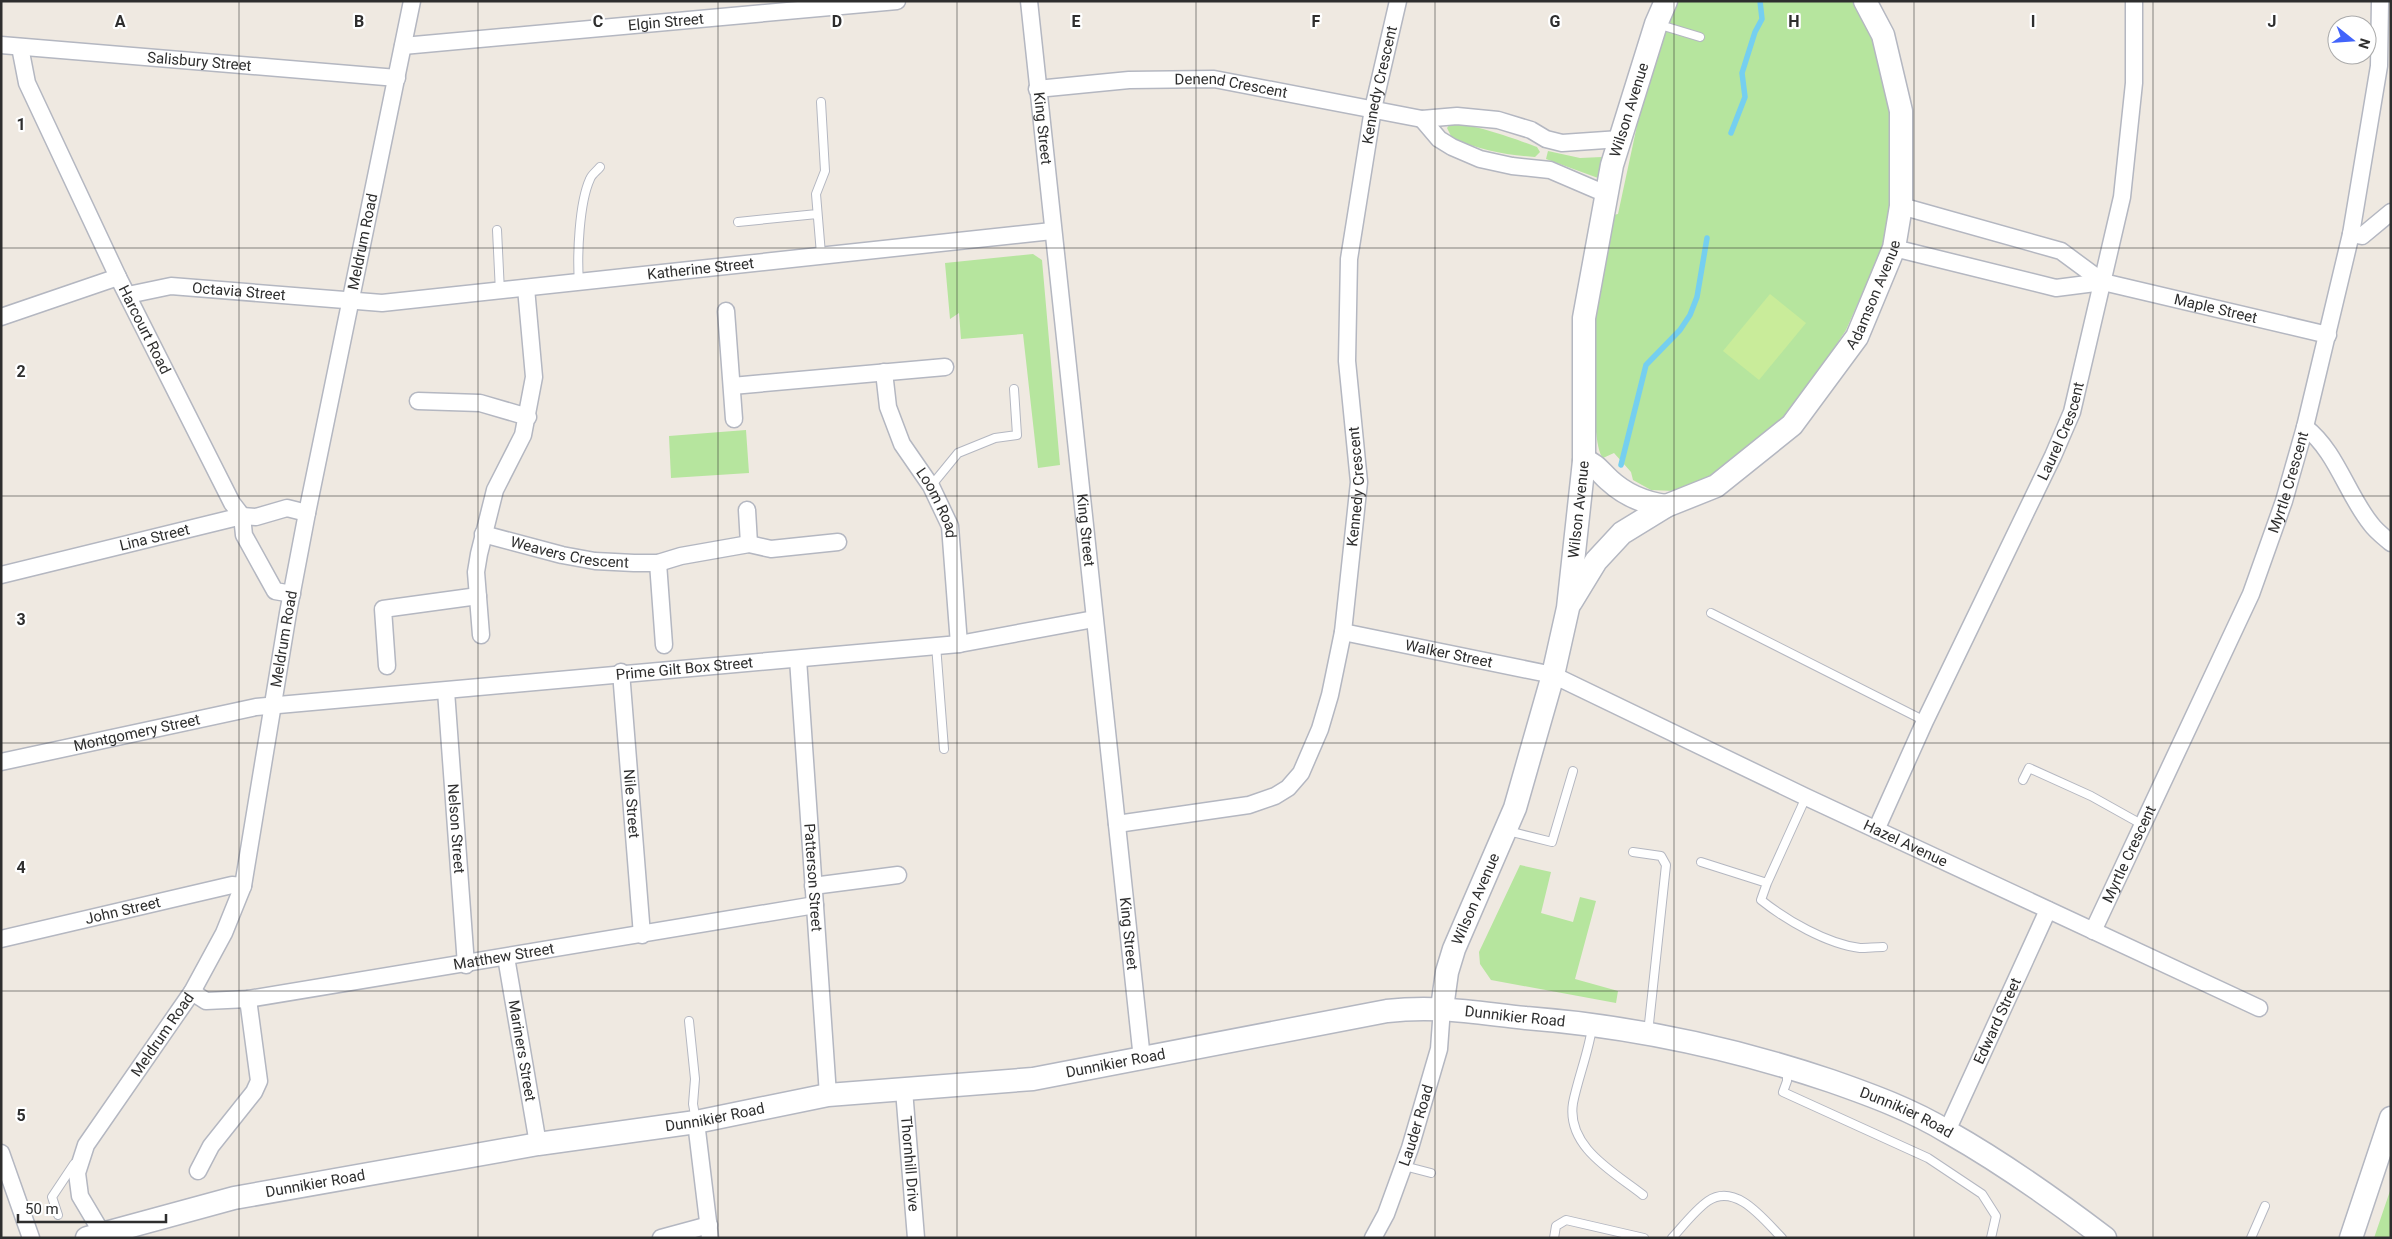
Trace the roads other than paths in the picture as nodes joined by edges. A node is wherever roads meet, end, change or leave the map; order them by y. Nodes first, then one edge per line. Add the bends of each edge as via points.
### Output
1 (412, 1) edge
2 (897, 1) edge
3 (1029, 1) edge
4 (1398, 1) edge
5 (1666, 1) edge
6 (1865, 1) edge
7 (2134, 1) edge
8 (2380, 1) edge
9 (855, 3) edge
10 (1656, 24) junction
11 (1700, 38) dead end
12 (1, 45) edge
13 (20, 46) junction
14 (403, 46) junction
15 (398, 78) junction
16 (1038, 89) junction
17 (821, 102) dead end
18 (1373, 109) junction
19 (1422, 119) junction
20 (1620, 140) junction
21 (600, 167) dead end
22 (1606, 194) junction
23 (1901, 206) junction
24 (2391, 212) edge
25 (817, 214) junction
26 (738, 222) dead end
27 (497, 230) dead end
28 (1052, 231) junction
29 (2351, 234) junction
30 (1894, 248) junction
31 (822, 254) junction
32 (118, 277) junction
33 (579, 282) junction
34 (2103, 282) junction
35 (526, 288) junction
36 (500, 292) junction
37 (128, 295) junction
38 (350, 301) junction
39 (726, 311) dead end
40 (1, 317) edge
41 (2328, 335) junction
42 (945, 366) dead end
43 (884, 372) junction
44 (732, 386) junction
45 (1014, 389) dead end
46 (418, 401) dead end
47 (528, 417) junction
48 (734, 419) dead end
49 (2305, 427) junction
50 (1584, 461) junction
51 (931, 486) junction
52 (1666, 506) junction
53 (747, 510) dead end
54 (307, 513) junction
55 (242, 516) junction
56 (483, 534) junction
57 (838, 542) dead end
58 (2391, 543) edge
59 (749, 544) junction
60 (658, 563) junction
61 (1, 575) edge
62 (292, 594) junction
63 (478, 596) junction
64 (1568, 608) junction
65 (1711, 613) dead end
66 (1094, 619) junction
67 (1343, 632) junction
68 (481, 636) dead end
69 (959, 644) junction
70 (664, 645) dead end
71 (936, 645) junction
72 (798, 659) junction
73 (387, 666) dead end
74 (621, 672) junction
75 (1553, 675) junction
76 (446, 691) junction
77 (273, 705) junction
78 (1925, 721) junction
79 (944, 749) dead end
80 (1, 762) edge
81 (1573, 771) dead end
82 (2023, 780) dead end
83 (1806, 797) junction
84 (1117, 824) junction
85 (2143, 825) junction
86 (1506, 830) junction
87 (1876, 830) junction
88 (1633, 852) dead end
89 (1700, 862) dead end
90 (898, 874) dead end
91 (1767, 883) junction
92 (243, 886) junction
93 (813, 886) junction
94 (816, 905) junction
95 (2048, 910) junction
96 (2093, 931) junction
97 (642, 935) junction
98 (1, 939) edge
99 (1883, 947) dead end
100 (506, 957) junction
101 (466, 965) junction
102 (192, 992) junction
103 (248, 999) junction
104 (1442, 1008) junction
105 (2260, 1008) dead end
106 (689, 1021) dead end
107 (1592, 1026) junction
108 (1648, 1034) junction
109 (1142, 1059) junction
110 (1786, 1067) junction
111 (904, 1090) junction
112 (828, 1095) junction
113 (2391, 1118) edge
114 (696, 1122) junction
115 (1947, 1131) junction
116 (538, 1144) junction
117 (86, 1145) junction
118 (1, 1152) edge
119 (1404, 1166) junction
120 (198, 1172) dead end
121 (1431, 1173) dead end
122 (1643, 1195) dead end
123 (2265, 1206) dead end
124 (58, 1215) dead end
125 (709, 1231) edge
126 (94, 1235) edge
127 (31, 1238) edge
128 (661, 1238) edge
129 (916, 1238) edge
130 (1373, 1238) edge
131 (1554, 1238) edge
132 (1644, 1238) edge
133 (1672, 1238) edge
134 (1782, 1238) edge
135 (1991, 1238) edge
136 (2105, 1238) edge
137 (2251, 1238) edge
138 (2351, 1238) edge

1 - 14 street, Meldrum Road
2 - 9 street, Elgin Street
3 - 16 street, King Street
4 - 18 street, Kennedy Crescent
5 - 10 street, Wilson Avenue
6 - 23 street, Adamson Avenue via 1883,35 1901,111
7 - 34 street, Laurel Crescent via 2134,83 2124,178
8 - 29 street, Myrtle Crescent via 2380,66
9 - 14 street, Elgin Street
10 - 11 lane
10 - 20 street, Wilson Avenue
12 - 13 street, Salisbury Street
13 - 15 street, Salisbury Street
13 - 32 street, Harcourt Road via 26,83
14 - 15 street, Meldrum Road
15 - 38 street, Meldrum Road
16 - 18 street, Denend Crescent via 1129,80 1214,79
16 - 28 street, King Street
17 - 25 lane via 825,171 816,194
18 - 19 street, Denend Crescent
18 - 67 street, Kennedy Crescent via 1348,259 1347,361 1358,482
19 - 20 street, Denend Crescent via 1457,116 1498,120 1562,143
19 - 22 street via 1439,139 1452,148 1480,159 1550,170
20 - 22 street, Wilson Avenue
21 - 33 lane via 591,177 584,197
22 - 50 street, Wilson Avenue via 1584,318
23 - 30 street, Adamson Avenue
23 - 34 street, Maple Street via 2061,251
24 - 29 street via 2362,236
25 - 26 lane
25 - 31 lane
27 - 36 lane
28 - 31 street, Katherine Street
28 - 66 street, King Street
29 - 41 street, Myrtle Crescent
30 - 34 street, Maple Street via 2056,288
30 - 52 street, Adamson Avenue via 1856,337 1792,425 1716,486
31 - 33 street, Katherine Street
32 - 37 street, Harcourt Road
32 - 40 street
33 - 35 street, Katherine Street
34 - 41 street, Maple Street
34 - 78 street, Laurel Crescent via 2072,412
35 - 36 street, Katherine Street
35 - 47 street via 534,377
36 - 38 street, Katherine Street via 382,303
37 - 38 street, Octavia Street via 171,286
37 - 55 street, Harcourt Road via 232,503
38 - 54 street, Meldrum Road
39 - 44 street
41 - 49 street, Myrtle Crescent
42 - 43 street
43 - 44 street
43 - 51 street, Loom Road via 888,407 902,444
44 - 48 street
45 - 51 lane via 1017,435 995,438 958,453
46 - 47 street via 480,403
47 - 56 street via 523,435 495,490
49 - 58 street via 2336,463 2371,525
49 - 85 street, Myrtle Crescent via 2284,501 2251,594
50 - 52 street via 1593,464 1632,497
50 - 64 street, Wilson Avenue
51 - 69 street, Loom Road via 950,526
52 - 64 street, Adamson Avenue via 1622,533 1596,561
53 - 59 street
54 - 55 street, Lina Street via 287,508 256,517
54 - 62 street, Meldrum Road
55 - 61 street, Lina Street
55 - 62 street, Harcourt Road via 244,535 275,590
56 - 60 street, Weavers Crescent via 562,555
56 - 63 street via 476,572
57 - 59 street, Weavers Crescent via 771,549
59 - 60 street, Weavers Crescent
60 - 70 street
62 - 77 street, Meldrum Road
63 - 68 street
63 - 73 street via 383,609
64 - 75 street, Wilson Avenue
65 - 78 lane
66 - 69 street, Prime Gilt Box Street
66 - 84 street, King Street
67 - 75 street, Walker Street
67 - 84 street, Kennedy Crescent via 1320,729 1301,773 1288,788 1250,805
69 - 71 street, Prime Gilt Box Street
71 - 72 street, Prime Gilt Box Street
71 - 79 lane
72 - 74 street, Prime Gilt Box Street
72 - 93 street, Patterson Street
74 - 76 street, Prime Gilt Box Street
74 - 97 street, Nile Street
75 - 83 street, Hazel Avenue
75 - 86 street, Wilson Avenue
76 - 77 street, Prime Gilt Box Street
76 - 101 street, Nelson Street
77 - 80 street, Montgomery Street
77 - 92 street, Meldrum Road
78 - 87 street, Laurel Crescent
81 - 86 lane via 1552,842
82 - 85 lane via 2029,768 2091,796
83 - 87 street, Hazel Avenue
83 - 91 lane
84 - 109 street, King Street
85 - 96 street, Myrtle Crescent
86 - 104 street, Wilson Avenue via 1454,949
87 - 95 street, Hazel Avenue
88 - 108 lane via 1661,856 1666,865
89 - 91 lane
90 - 93 street
91 - 99 lane via 1761,900 1779,913 1833,941 1860,948
92 - 98 street, John Street via 232,885
92 - 102 street, Meldrum Road via 224,933
93 - 94 street, Patterson Street
94 - 97 street, Matthew Street
94 - 112 street, Patterson Street
95 - 96 street, Hazel Avenue
95 - 115 street, Edward Street
96 - 105 street, Hazel Avenue
97 - 100 street, Matthew Street
100 - 101 street, Matthew Street
100 - 116 street, Mariners Street
101 - 103 street, Matthew Street
102 - 103 street, Matthew Street via 206,1001
102 - 117 street, Meldrum Road
103 - 120 street via 259,1081 254,1092 211,1146
104 - 107 street, Dunnikier Road
104 - 109 street, Dunnikier Road via 1387,1010
104 - 119 street, Lauder Road via 1439,1049
106 - 114 lane
107 - 108 street, Dunnikier Road
107 - 122 lane via 1573,1104 1574,1126 1582,1145
108 - 110 street, Dunnikier Road
109 - 111 street, Dunnikier Road via 1033,1079
110 - 115 street, Dunnikier Road via 1861,1092
110 - 135 lane via 1787,1081 1783,1092 1921,1155 1982,1194 1996,1216
111 - 112 street, Dunnikier Road
111 - 129 street, Thornhill Drive
112 - 114 street, Dunnikier Road
113 - 138 street
114 - 116 street, Dunnikier Road
114 - 125 street
115 - 136 street, Dunnikier Road via 2019,1176
116 - 126 street, Dunnikier Road via 234,1198
117 - 124 lane via 52,1197
117 - 126 street, Meldrum Road via 77,1173 80,1196
118 - 127 street
119 - 121 lane
119 - 130 street, Lauder Road
123 - 137 lane
125 - 128 street
131 - 132 lane via 1556,1226 1566,1220
133 - 134 lane via 1708,1201 1720,1196 1743,1202

